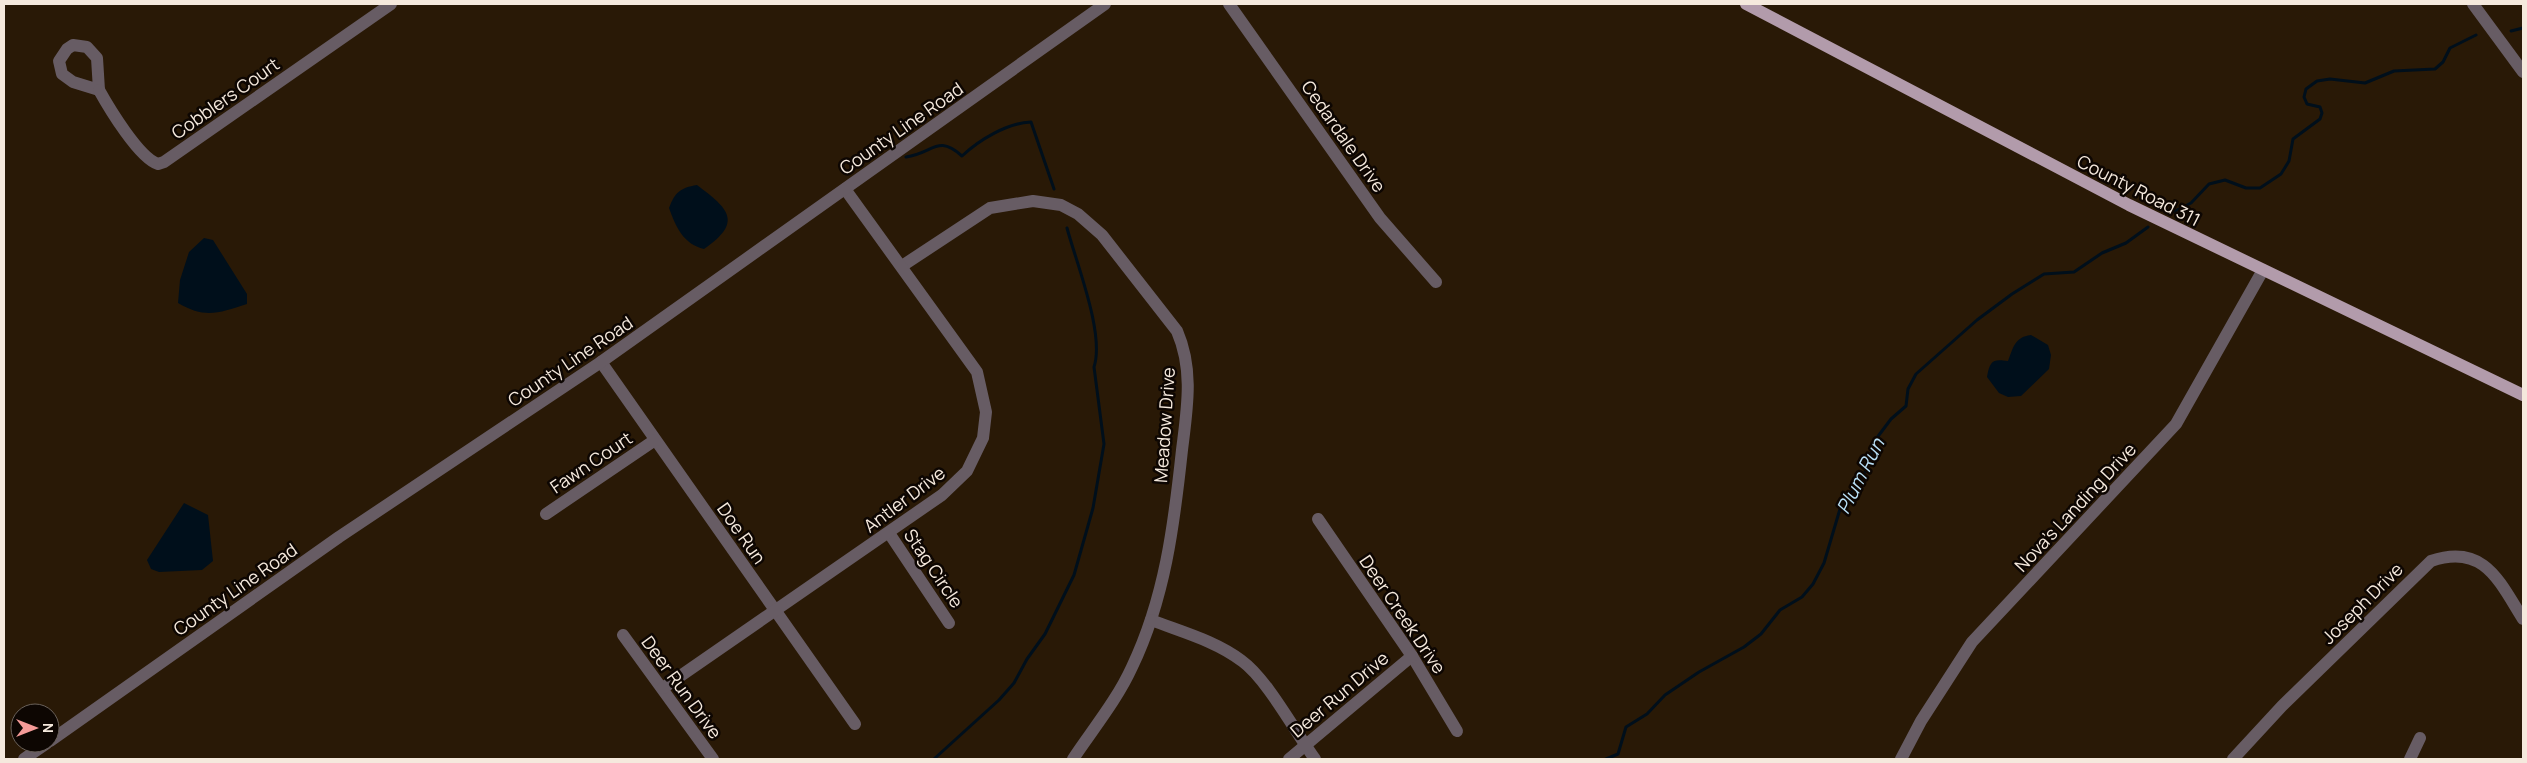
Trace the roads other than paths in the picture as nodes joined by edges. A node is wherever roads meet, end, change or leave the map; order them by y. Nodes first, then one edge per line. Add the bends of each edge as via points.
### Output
1 (391, 4) edge
2 (1105, 4) edge
3 (1229, 4) edge
4 (1746, 4) edge
5 (2473, 4) edge
6 (2523, 72) edge
7 (99, 90) dead end
8 (845, 189) junction
9 (902, 266) junction
10 (2263, 270) junction
11 (1436, 282) dead end
12 (601, 362) junction
13 (2523, 395) edge
14 (656, 440) junction
15 (546, 514) dead end
16 (1318, 518) dead end
17 (889, 532) junction
18 (776, 611) junction
19 (2523, 619) edge
20 (1151, 620) junction
21 (949, 623) dead end
22 (623, 635) dead end
23 (1412, 656) junction
24 (663, 688) junction
25 (854, 724) dead end
26 (1457, 731) dead end
27 (60, 734) edge
28 (2420, 738) dead end
29 (1305, 745) junction
30 (713, 759) edge
31 (1072, 759) edge
32 (1289, 759) edge
33 (1315, 759) edge
34 (1902, 759) edge
35 (2233, 759) edge
36 (2410, 759) edge

1 - 7 street, Cobblers Court via 158,164 148,158 132,139
2 - 8 street, County Line Road
3 - 11 street, Cedardale Drive via 1380,218
4 - 10 main road, County Road 311 via 2113,197
5 - 6 street
8 - 9 street, Antler Drive
8 - 12 street, County Line Road
9 - 17 street, Antler Drive via 976,372 986,412 983,438 967,471 942,495
9 - 20 street, Meadow Drive via 990,208 1033,201 1061,205 1078,214 1102,235 1177,331 1188,368 1188,401 1172,540
10 - 13 main road, County Road 311
10 - 34 street, Nova's Landing Drive via 2176,424 1972,642 1921,721
12 - 14 street, Doe Run
12 - 27 street, County Line Road via 339,537
14 - 15 street, Fawn Court
14 - 18 street, Doe Run
16 - 23 street, Deer Creek Drive
17 - 18 street, Antler Drive
17 - 21 street, Stag Circle
18 - 24 street, Antler Drive
18 - 25 street, Doe Run
19 - 35 street, Joseph Drive via 2496,576 2484,565 2463,556 2431,560 2282,706
20 - 29 street via 1217,645 1244,662 1264,684
20 - 31 street, Meadow Drive via 1132,669
22 - 24 street, Deer Run Drive
23 - 26 street, Deer Creek Drive
23 - 29 street, Deer Run Drive
24 - 30 street, Deer Run Drive
28 - 36 street
29 - 32 street, Deer Run Drive
29 - 33 street

